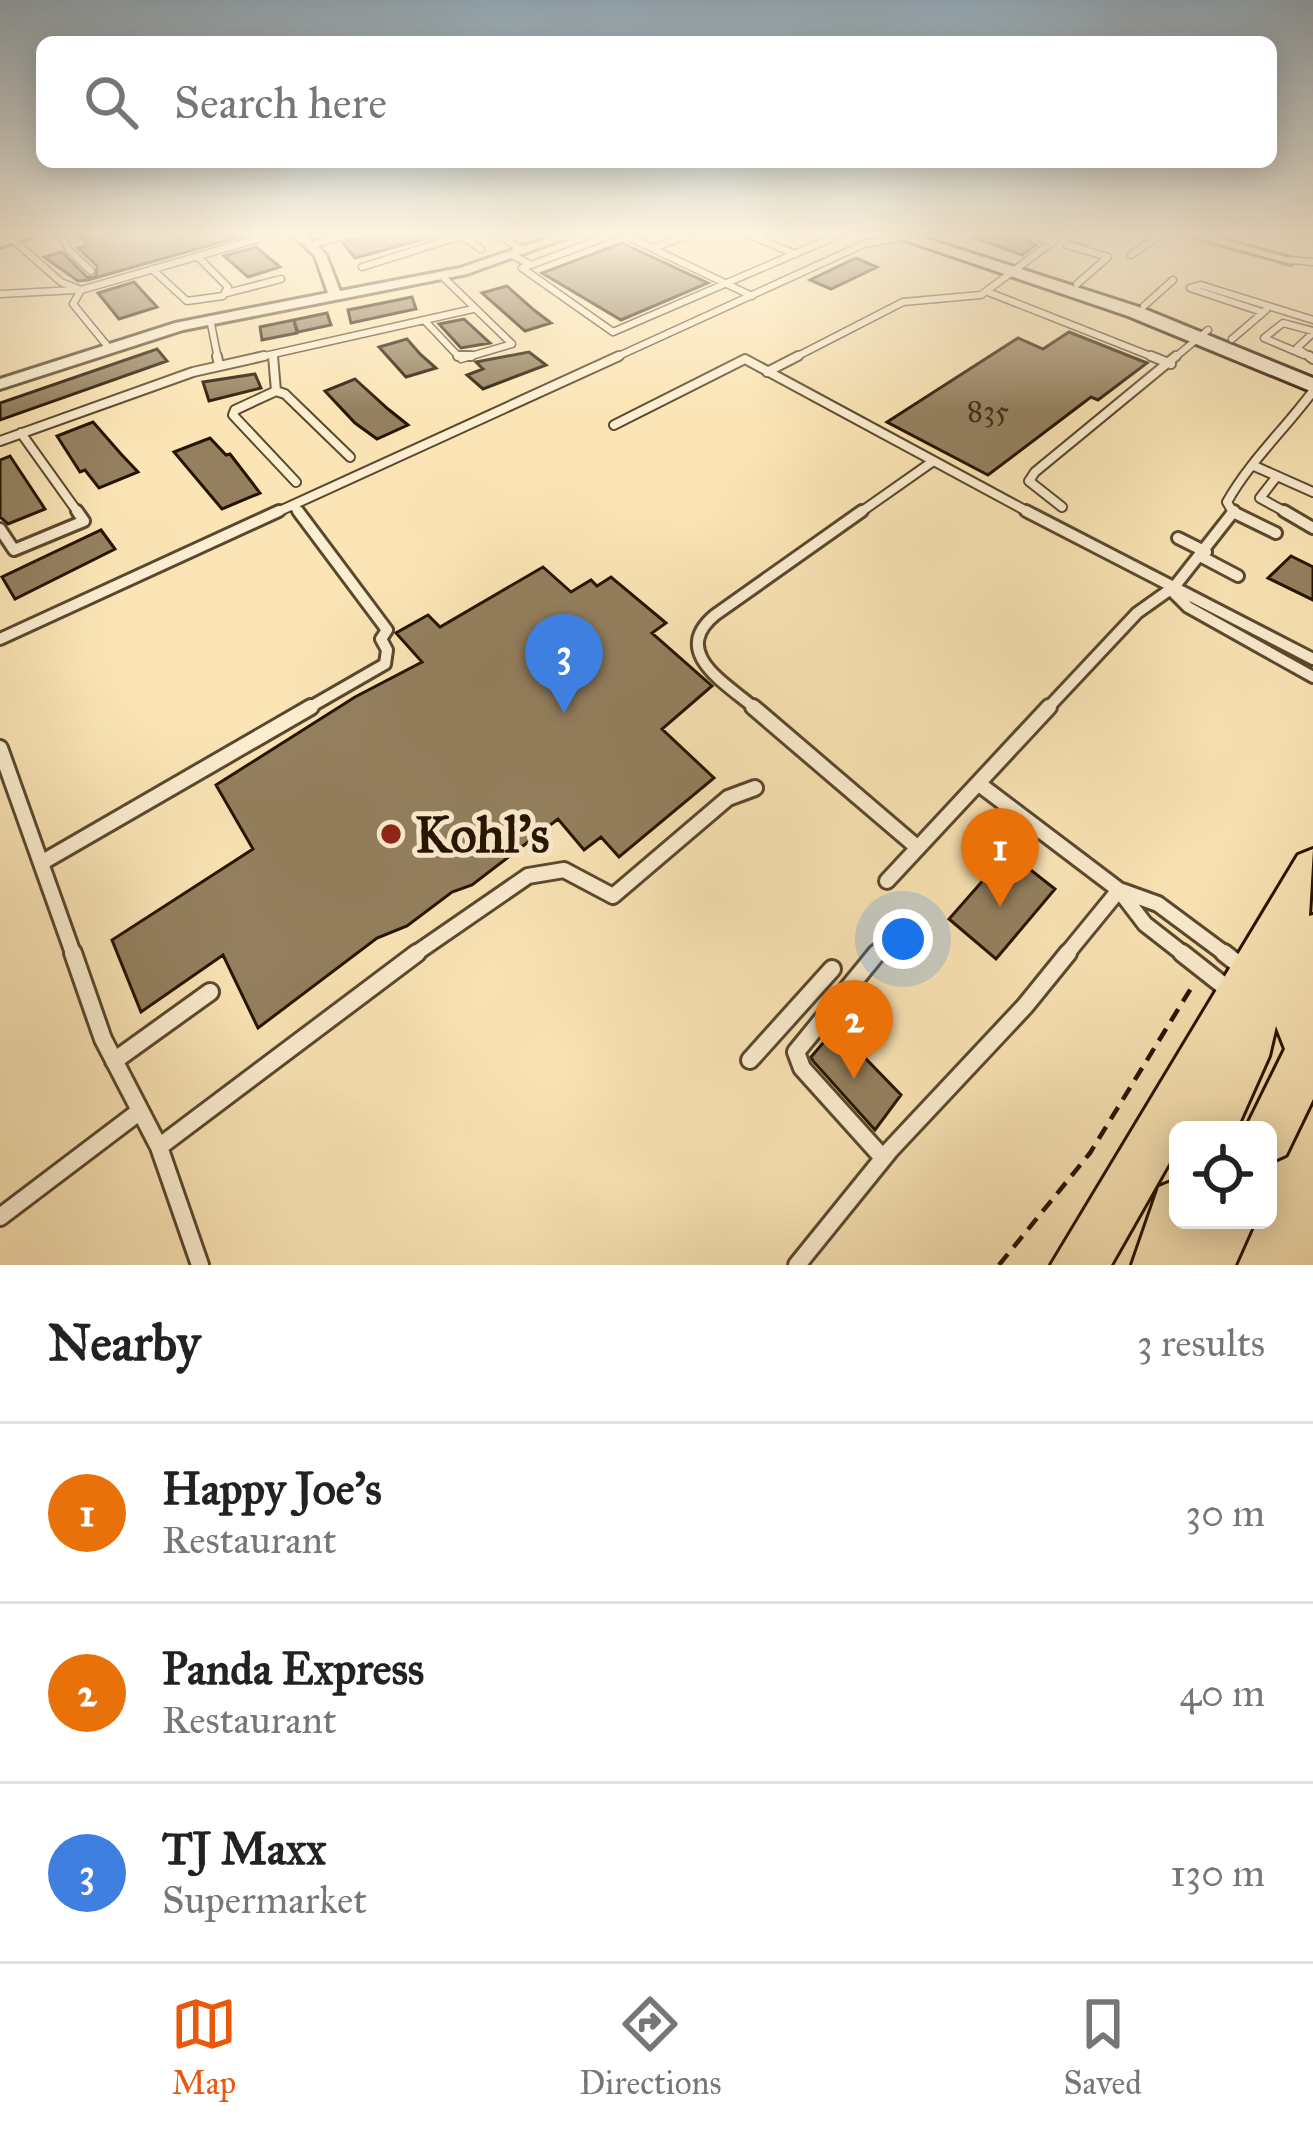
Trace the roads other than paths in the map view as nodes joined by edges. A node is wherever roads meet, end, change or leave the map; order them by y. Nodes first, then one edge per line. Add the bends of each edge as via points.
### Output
1 (79, 293) edge
2 (178, 293) edge
3 (226, 293) edge
4 (335, 293) edge
5 (352, 293) edge
6 (458, 293) edge
7 (558, 293) edge
8 (702, 293) edge
9 (746, 293) edge
10 (758, 293) edge
11 (985, 293) edge
12 (991, 293) edge
13 (1085, 293) edge
14 (1105, 293) edge
15 (1158, 293) edge
16 (1206, 293) edge
17 (1220, 293) edge
18 (336, 296) junction
19 (752, 296) junction
20 (214, 300) junction
21 (1144, 306) junction
22 (473, 309) junction
23 (1265, 311) junction
24 (215, 318) junction
25 (1313, 320) edge
26 (425, 321) junction
27 (1313, 332) edge
28 (1203, 334) junction
29 (1232, 339) junction
30 (109, 348) junction
31 (273, 355) junction
32 (1310, 362) edge
33 (1171, 364) junction
34 (219, 367) junction
35 (767, 372) junction
36 (0, 383) edge
37 (1313, 388) edge
38 (276, 391) junction
39 (614, 425) dead end
40 (21, 433) junction
41 (0, 440) edge
42 (350, 457) dead end
43 (932, 461) junction
44 (1252, 465) junction
45 (1277, 476) junction
46 (296, 482) dead end
47 (1233, 490) junction
48 (1313, 492) edge
49 (1259, 498) junction
50 (293, 506) junction
51 (1062, 507) dead end
52 (1235, 513) junction
53 (1313, 528) edge
54 (0, 529) edge
55 (1276, 532) dead end
56 (1178, 538) dead end
57 (1204, 555) junction
58 (1238, 576) dead end
59 (1171, 590) junction
60 (1254, 628) junction
61 (0, 639) edge
62 (1243, 642) junction
63 (1313, 659) edge
64 (1313, 677) edge
65 (0, 748) edge
66 (979, 784) junction
67 (755, 788) dead end
68 (918, 848) junction
69 (41, 863) junction
70 (1313, 869) edge
71 (886, 881) dead end
72 (1119, 890) junction
73 (1313, 937) edge
74 (885, 944) dead end
75 (832, 969) dead end
76 (209, 992) dead end
77 (1277, 1014) edge
78 (750, 1060) dead end
79 (114, 1061) junction
80 (140, 1111) junction
81 (1213, 1121) edge
82 (1269, 1121) edge
83 (159, 1147) junction
84 (883, 1158) junction
85 (0, 1216) edge
86 (1171, 1229) edge
87 (1223, 1229) edge
88 (200, 1265) edge
89 (796, 1265) edge
90 (1079, 1265) edge
91 (1160, 1265) edge
92 (1205, 1265) edge

1 - 30 lane via 74,304
2 - 20 lane via 187,301
3 - 20 lane
4 - 18 street
5 - 18 street
6 - 22 lane
7 - 8 lane via 614,332
9 - 19 lane
10 - 19 lane
11 - 35 lane via 906,302
12 - 33 lane
13 - 28 main road
14 - 21 main road
15 - 21 lane
16 - 23 lane
17 - 23 lane
18 - 24 street
19 - 50 lane
20 - 24 lane
21 - 28 main road
22 - 26 lane
22 - 26 lane via 512,344 461,359
23 - 25 lane
23 - 29 lane
24 - 30 street
24 - 34 lane
26 - 31 lane
27 - 32 lane via 1297,348
27 - 32 lane via 1283,323 1266,341
28 - 29 main road
28 - 33 lane
28 - 37 main road
29 - 32 main road
30 - 36 street
31 - 34 lane
31 - 38 lane
33 - 51 lane via 1035,472 1034,490
34 - 40 lane
35 - 39 lane via 745,359
35 - 43 lane
37 - 44 lane
38 - 42 lane
38 - 46 lane via 233,416
40 - 41 lane
40 - 54 lane via 84,521 14,550
43 - 59 lane
43 - 68 lane via 715,615 695,642 704,665
44 - 45 lane
44 - 47 lane
45 - 48 lane
45 - 49 lane
47 - 49 lane
47 - 52 lane via 1227,502
49 - 53 lane
50 - 61 lane
50 - 69 lane via 387,630 385,664
52 - 55 lane
52 - 57 lane
56 - 57 lane
57 - 58 lane
57 - 59 lane
59 - 60 lane
59 - 62 lane
59 - 66 lane via 1137,614
60 - 62 lane
60 - 63 lane
62 - 64 lane
65 - 69 lane
66 - 68 lane
66 - 72 lane
67 - 83 lane via 728,798 613,896 564,870 528,876
68 - 71 lane
69 - 79 lane
70 - 77 main road
72 - 77 lane via 1144,925
72 - 77 lane via 1158,904
72 - 84 lane via 1025,1006
73 - 77 main road
74 - 84 lane via 796,1052
75 - 78 lane
76 - 79 lane
77 - 81 main road via 1250,1045
77 - 82 main road
77 - 90 main road
79 - 80 lane
80 - 83 lane
80 - 85 lane
83 - 88 lane
84 - 89 lane
86 - 91 main road
87 - 92 main road

